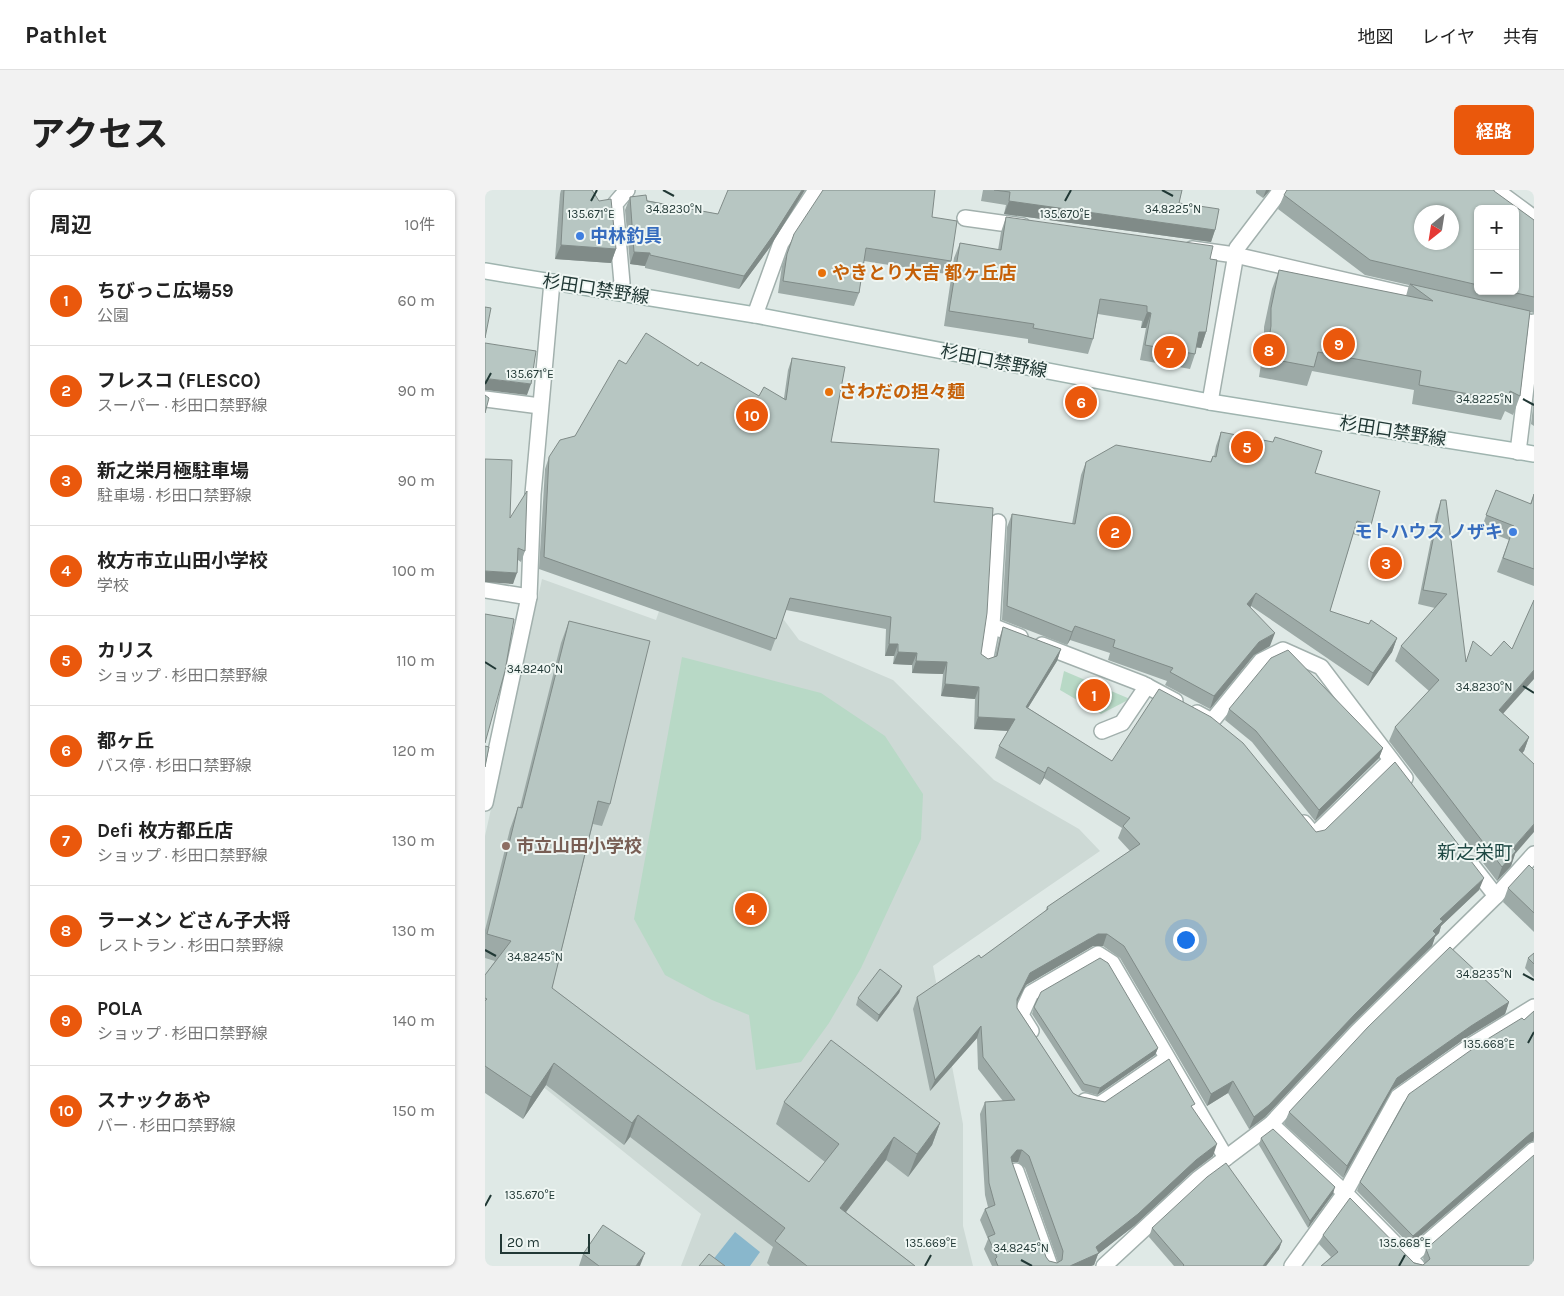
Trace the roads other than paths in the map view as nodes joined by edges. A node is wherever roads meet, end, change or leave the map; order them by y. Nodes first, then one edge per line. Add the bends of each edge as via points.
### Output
1 (627, 190) edge
2 (816, 190) edge
3 (1281, 190) edge
4 (1496, 190) edge
5 (965, 218) dead end
6 (1534, 218) edge
7 (1042, 228) edge
8 (1177, 247) edge
9 (1235, 255) junction
10 (485, 271) edge
11 (552, 282) junction
12 (615, 292) junction
13 (1437, 301) edge
14 (1495, 314) edge
15 (755, 315) junction
16 (1533, 323) edge
17 (485, 399) edge
18 (1210, 402) junction
19 (540, 406) junction
20 (1518, 452) junction
21 (1534, 454) edge
22 (998, 522) dead end
23 (485, 590) edge
24 (529, 597) junction
25 (992, 626) junction
26 (985, 662) edge
27 (1147, 686) junction
28 (1212, 721) junction
29 (1102, 731) dead end
30 (1225, 732) edge
31 (1391, 760) junction
32 (1415, 790) edge
33 (485, 803) edge
34 (1297, 813) edge
35 (1461, 851) edge
36 (1534, 854) edge
37 (1496, 896) junction
38 (1534, 1007) edge
39 (1041, 1046) edge
40 (1166, 1059) junction
41 (1071, 1091) edge
42 (1271, 1124) junction
43 (1534, 1150) edge
44 (1225, 1158) junction
45 (1017, 1171) edge
46 (1345, 1193) junction
47 (1413, 1262) edge
48 (1050, 1266) edge
49 (1104, 1266) edge
50 (1292, 1266) edge

1 - 12 street via 615,204 622,283
2 - 15 street via 781,243
3 - 9 street
4 - 6 street
5 - 7 street
8 - 9 street
9 - 13 street
9 - 18 street
10 - 11 street, 杉田口禁野線
11 - 12 street, 杉田口禁野線
11 - 19 street
12 - 15 street, 杉田口禁野線
14 - 16 street
15 - 18 street, 杉田口禁野線
16 - 20 street
17 - 19 street
18 - 20 street, 杉田口禁野線
19 - 24 street via 531,514
20 - 21 street, 杉田口禁野線
22 - 25 street
23 - 24 street
24 - 33 street
25 - 26 street
25 - 27 street
27 - 28 street
27 - 29 street via 1122,723
28 - 30 street
28 - 31 street via 1261,661 1283,650 1321,668
31 - 32 street
31 - 34 street via 1314,835
35 - 37 street
36 - 37 street
37 - 42 street via 1357,1032
38 - 46 street via 1472,1045 1398,1097
39 - 40 street via 1021,1015 1031,993 1098,954 1112,963
40 - 41 street via 1099,1105 1076,1099
40 - 44 street
42 - 44 street
42 - 46 street
43 - 47 street
44 - 49 street
45 - 48 street
46 - 47 street
46 - 50 street

